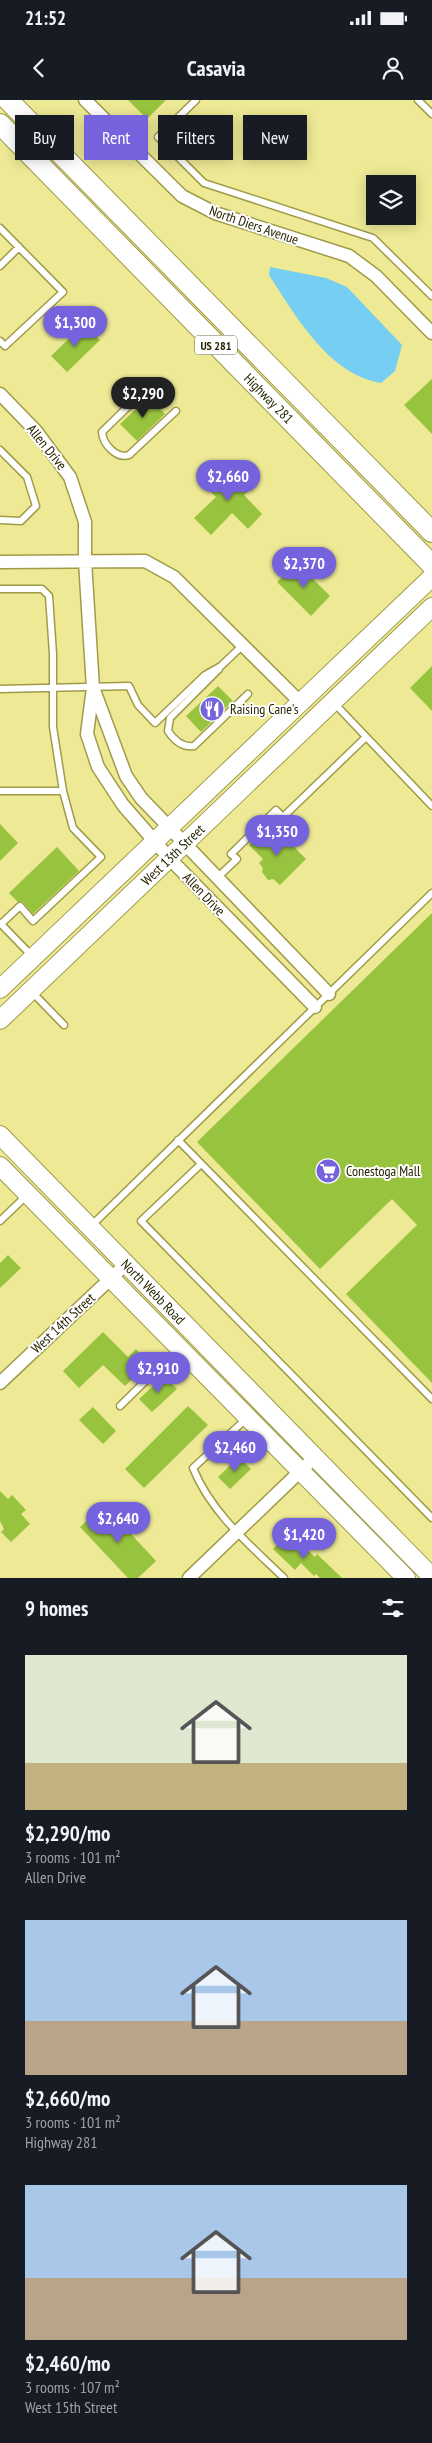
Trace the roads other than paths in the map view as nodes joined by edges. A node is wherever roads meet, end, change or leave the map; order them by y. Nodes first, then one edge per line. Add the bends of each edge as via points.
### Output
1 (8, 100) edge
2 (85, 100) edge
3 (196, 100) edge
4 (418, 100) edge
5 (432, 114) edge
6 (0, 124) edge
7 (0, 228) edge
8 (19, 247) junction
9 (0, 266) edge
10 (432, 296) edge
11 (432, 333) edge
12 (0, 341) edge
13 (150, 385) dead end
14 (0, 394) edge
15 (176, 411) dead end
16 (0, 450) edge
17 (0, 520) edge
18 (432, 532) edge
19 (85, 561) junction
20 (0, 562) edge
21 (432, 565) edge
22 (432, 577) edge
23 (0, 589) edge
24 (432, 607) edge
25 (243, 645) junction
26 (221, 666) junction
27 (93, 688) junction
28 (0, 689) edge
29 (53, 689) junction
30 (248, 694) dead end
31 (333, 702) junction
32 (301, 703) junction
33 (366, 737) junction
34 (0, 791) edge
35 (63, 791) junction
36 (432, 806) edge
37 (170, 828) junction
38 (155, 842) junction
39 (186, 844) junction
40 (170, 859) junction
41 (218, 877) junction
42 (432, 892) edge
43 (0, 924) edge
44 (34, 958) junction
45 (0, 989) edge
46 (31, 992) junction
47 (329, 994) junction
48 (315, 1007) junction
49 (0, 1020) edge
50 (64, 1025) dead end
51 (0, 1135) edge
52 (178, 1140) junction
53 (202, 1164) junction
54 (0, 1166) edge
55 (28, 1194) junction
56 (0, 1221) edge
57 (90, 1227) junction
58 (126, 1264) junction
59 (111, 1278) junction
60 (179, 1348) junction
61 (0, 1383) edge
62 (432, 1399) edge
63 (120, 1406) dead end
64 (248, 1418) junction
65 (315, 1457) junction
66 (300, 1471) junction
67 (432, 1518) edge
68 (237, 1532) junction
69 (432, 1577) edge
70 (189, 1578) edge
71 (284, 1578) edge
72 (406, 1578) edge

1 - 18 highway, Highway 281 / US 281
2 - 11 street, North Diers Avenue via 188,200 214,213 349,256 376,276
3 - 10 lane via 158,137 204,183 373,238
4 - 5 lane
6 - 21 highway, Highway 281 / US 281
7 - 8 lane
8 - 9 lane
8 - 12 lane via 62,292 5,346
13 - 15 lane via 106,427 102,438 108,447 117,455 129,455
14 - 19 street, Allen Drive via 36,431 70,477 85,522
16 - 17 lane via 27,477 36,506 21,521
19 - 20 street
19 - 25 street via 145,561 174,577
19 - 27 street, Allen Drive
22 - 32 main road, West 13th Street
23 - 29 lane via 42,589 49,596
24 - 31 main road, West 13th Street
25 - 26 lane
25 - 32 street
26 - 27 lane via 205,675 155,724 138,704 129,686
26 - 30 lane via 170,718 168,731 172,737 182,745 194,746
27 - 29 lane
27 - 37 street, Allen Drive via 126,776 141,798
27 - 38 street, Allen Drive via 87,734 98,767 123,805
28 - 29 lane
29 - 35 lane via 53,727
31 - 33 lane
31 - 39 main road, West 13th Street
32 - 37 main road, West 13th Street
33 - 36 lane
33 - 41 lane via 283,817 276,810 231,854 236,859
34 - 35 lane
35 - 43 lane via 73,828 101,857 33,921 20,906
37 - 38 main road, West 13th Street
37 - 39 street, Allen Drive
38 - 40 street, Allen Drive
38 - 44 main road, West 13th Street
39 - 40 main road, West 13th Street
39 - 41 street, Allen Drive
40 - 46 main road, West 13th Street
40 - 48 street, Allen Drive
41 - 47 street, Allen Drive
42 - 47 lane
43 - 44 lane
44 - 45 main road, West 13th Street
46 - 49 main road, West 13th Street
46 - 50 lane
47 - 48 lane
48 - 52 lane
51 - 57 main road, North Webb Road
52 - 53 lane
52 - 57 lane
53 - 62 lane
53 - 67 lane via 141,1221
54 - 55 main road, North Webb Road
55 - 56 lane
55 - 59 main road, North Webb Road
57 - 58 main road, North Webb Road
58 - 59 street, West 14th Street
58 - 65 main road, North Webb Road
59 - 60 main road, North Webb Road
59 - 61 street, West 14th Street
60 - 63 lane
60 - 64 main road, North Webb Road
64 - 66 main road, North Webb Road
64 - 68 lane via 193,1468 200,1485
65 - 66 street
65 - 69 main road, North Webb Road
66 - 68 street
66 - 72 main road, North Webb Road
68 - 70 street
68 - 71 lane

